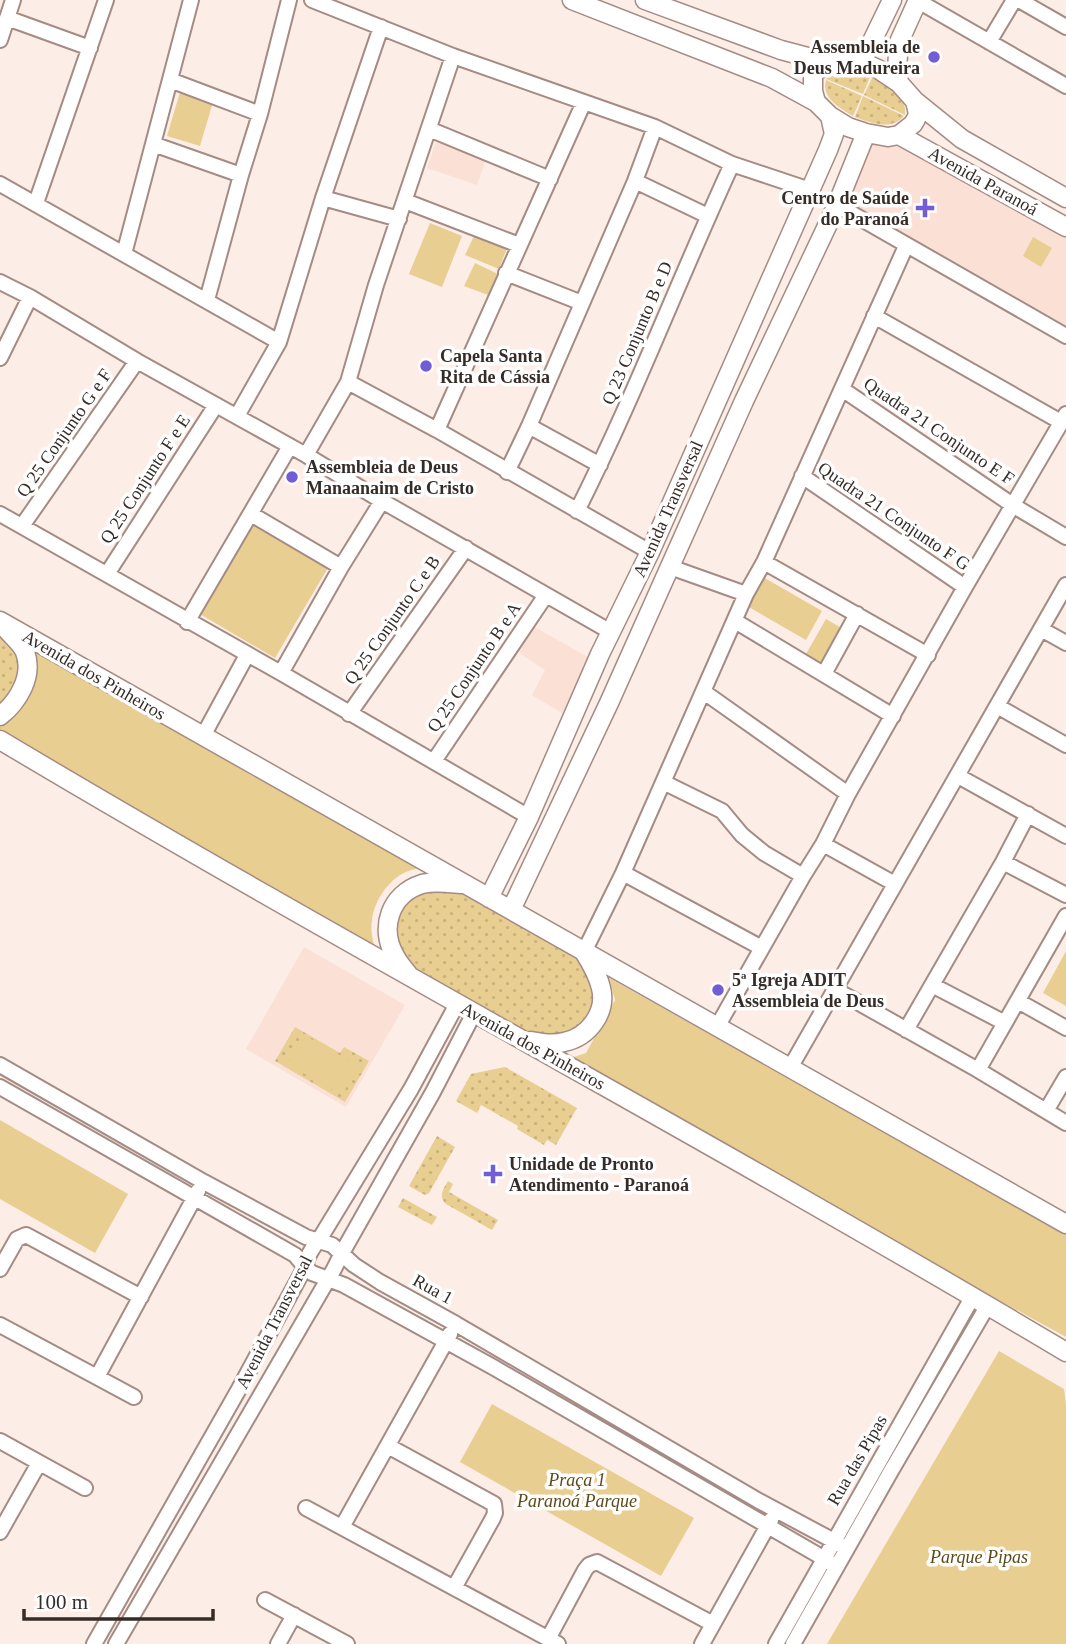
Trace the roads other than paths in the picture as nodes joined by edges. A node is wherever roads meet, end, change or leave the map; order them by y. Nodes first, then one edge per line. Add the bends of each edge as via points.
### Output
1 (13, 0) edge
2 (106, 0) edge
3 (191, 0) edge
4 (289, 0) edge
5 (312, 0) edge
6 (572, 0) edge
7 (645, 0) edge
8 (892, 0) edge
9 (1014, 0) edge
10 (1019, 0) edge
11 (918, 1) edge
12 (7, 18) junction
13 (1066, 27) edge
14 (387, 30) junction
15 (0, 40) edge
16 (989, 42) junction
17 (90, 48) junction
18 (453, 56) junction
19 (840, 61) junction
20 (862, 62) junction
21 (170, 80) junction
22 (1065, 82) edge
23 (899, 83) junction
24 (915, 101) junction
25 (584, 102) junction
26 (816, 102) junction
27 (260, 114) junction
28 (830, 116) junction
29 (655, 127) junction
30 (429, 129) junction
31 (866, 132) junction
32 (899, 135) junction
33 (153, 144) junction
34 (732, 164) junction
35 (241, 175) junction
36 (550, 179) junction
37 (635, 181) junction
38 (0, 184) edge
39 (810, 190) junction
40 (323, 198) junction
41 (1066, 198) edge
42 (405, 201) junction
43 (36, 203) junction
44 (837, 205) junction
45 (708, 215) junction
46 (399, 219) junction
47 (1066, 227) edge
48 (519, 245) junction
49 (906, 246) junction
50 (124, 254) junction
51 (506, 273) junction
52 (0, 282) edge
53 (30, 297) junction
54 (207, 300) junction
55 (582, 303) junction
56 (874, 316) junction
57 (749, 325) junction
58 (776, 335) junction
59 (1066, 335) edge
60 (279, 342) junction
61 (737, 357) junction
62 (0, 358) edge
63 (137, 361) junction
64 (760, 367) junction
65 (348, 382) junction
66 (842, 388) junction
67 (216, 405) junction
68 (237, 416) junction
69 (1064, 418) edge
70 (529, 426) junction
71 (437, 430) junction
72 (290, 446) junction
73 (306, 455) junction
74 (600, 465) junction
75 (507, 472) junction
76 (802, 476) junction
77 (382, 501) junction
78 (1014, 506) junction
79 (577, 511) junction
80 (0, 514) edge
81 (251, 514) junction
82 (22, 526) junction
83 (1066, 537) edge
84 (466, 548) junction
85 (650, 552) junction
86 (764, 562) junction
87 (341, 567) junction
88 (670, 567) junction
89 (107, 574) junction
90 (1066, 586) edge
91 (965, 587) junction
92 (746, 594) junction
93 (546, 595) junction
94 (856, 614) junction
95 (735, 621) junction
96 (0, 622) edge
97 (187, 622) junction
98 (1041, 629) junction
99 (611, 632) junction
100 (1066, 643) edge
101 (600, 654) junction
102 (247, 655) junction
103 (928, 655) junction
104 (625, 665) junction
105 (281, 673) junction
106 (824, 674) junction
107 (704, 692) junction
108 (582, 695) junction
109 (609, 703) junction
110 (997, 706) junction
111 (349, 714) junction
112 (0, 716) edge
113 (893, 716) junction
114 (202, 736) junction
115 (0, 740) edge
116 (1066, 745) edge
117 (434, 761) junction
118 (958, 776) junction
119 (663, 782) junction
120 (848, 794) junction
121 (1028, 814) junction
122 (529, 817) junction
123 (1066, 836) edge
124 (823, 844) junction
125 (1003, 862) junction
126 (623, 873) junction
127 (803, 876) junction
128 (895, 884) junction
129 (467, 885) junction
130 (1066, 895) edge
131 (489, 898) junction
132 (511, 910) junction
133 (1065, 920) edge
134 (762, 948) junction
135 (584, 952) junction
136 (411, 978) junction
137 (932, 985) junction
138 (836, 990) junction
139 (1018, 1001) junction
140 (457, 1004) junction
141 (474, 1013) junction
142 (1005, 1023) junction
143 (717, 1027) junction
144 (1066, 1028) edge
145 (906, 1030) junction
146 (524, 1041) junction
147 (0, 1065) edge
148 (790, 1068) junction
149 (978, 1070) junction
150 (1066, 1077) edge
151 (0, 1087) edge
152 (1046, 1111) junction
153 (1066, 1123) edge
154 (204, 1182) junction
155 (194, 1198) junction
156 (1066, 1224) edge
157 (319, 1240) junction
158 (342, 1253) junction
159 (304, 1267) junction
160 (0, 1269) edge
161 (328, 1280) junction
162 (141, 1297) junction
163 (981, 1301) junction
164 (456, 1324) junction
165 (0, 1325) edge
166 (447, 1341) junction
167 (1066, 1352) edge
168 (97, 1377) junction
169 (134, 1397) dead end
170 (0, 1441) edge
171 (388, 1446) junction
172 (39, 1463) junction
173 (85, 1488) dead end
174 (306, 1508) dead end
175 (777, 1510) junction
176 (768, 1526) junction
177 (342, 1527) junction
178 (0, 1532) edge
179 (834, 1541) junction
180 (847, 1548) junction
181 (824, 1558) junction
182 (837, 1566) junction
183 (454, 1588) junction
184 (265, 1600) dead end
185 (294, 1615) junction
186 (713, 1624) junction
187 (553, 1641) edge
188 (94, 1644) edge
189 (116, 1644) edge
190 (278, 1644) edge
191 (346, 1644) edge
192 (702, 1644) edge
193 (776, 1644) edge
194 (793, 1644) edge

1 - 12 street
2 - 17 street
3 - 21 street
4 - 27 street
5 - 14 street
6 - 26 street via 772,78
7 - 19 street via 781,50
8 - 20 street
9 - 16 street
10 - 13 street
11 - 16 street
11 - 23 street via 899,42
12 - 15 street
12 - 17 street
14 - 18 street
14 - 40 street
16 - 22 street
17 - 43 street
18 - 25 street
18 - 30 street
19 - 20 street
19 - 26 street via 827,63 813,74
20 - 23 street
21 - 27 street
21 - 33 street
23 - 24 street
24 - 32 street via 916,119
24 - 41 street via 962,139
25 - 29 street
25 - 36 street
26 - 28 street
27 - 35 street
28 - 31 street
28 - 39 street, Avenida Transversal via 834,134
29 - 34 street
29 - 37 street
30 - 36 street
30 - 42 street
31 - 32 street
31 - 44 street, Avenida Transversal
32 - 47 street, Avenida Paranoá
33 - 35 street
33 - 50 street
34 - 39 street
34 - 45 street, Q 23 Conjunto B e D
35 - 54 street
36 - 48 street
37 - 45 street
37 - 55 street
38 - 43 street
39 - 57 street, Avenida Transversal
40 - 46 street
40 - 60 street
42 - 46 street
42 - 48 street
43 - 50 street
44 - 49 street
44 - 58 street, Avenida Transversal
45 - 74 street, Q 23 Conjunto B e D
46 - 65 street
48 - 51 street
49 - 56 street
49 - 59 street
50 - 54 street
51 - 55 street
51 - 71 street
52 - 53 street
53 - 62 street
53 - 63 street
54 - 60 street
55 - 70 street
56 - 66 street
56 - 69 street
57 - 58 street via 756,338
57 - 61 street, Avenida Transversal
58 - 64 street, Avenida Transversal
60 - 68 street
61 - 64 street via 748,354
61 - 85 street, Avenida Transversal
63 - 67 street
63 - 82 street, Q 25 Conjunto G e F
64 - 88 street, Avenida Transversal
65 - 71 street
65 - 73 street
66 - 76 street
66 - 78 street, Quadra 21 Conjunto E F
67 - 68 street
67 - 89 street, Q 25 Conjunto F e E
68 - 72 street
69 - 78 street
70 - 74 street
70 - 75 street
71 - 75 street
72 - 73 street
72 - 81 street
73 - 77 street
74 - 79 street, Q 23 Conjunto B e D
75 - 79 street
76 - 86 street
76 - 91 street, Quadra 21 Conjunto F G
77 - 84 street
77 - 87 street
78 - 83 street, Quadra 21 Conjunto E F
78 - 91 street
79 - 85 street
80 - 82 street
81 - 87 street
81 - 97 street
82 - 89 street
84 - 93 street
84 - 111 street, Q 25 Conjunto C e B
85 - 99 street, Avenida Transversal
86 - 92 street
86 - 94 street
87 - 105 street
88 - 92 street
88 - 104 street, Avenida Transversal
89 - 97 street
90 - 98 street
91 - 103 street
92 - 95 street
93 - 99 street
93 - 117 street, Q 25 Conjunto B e A
94 - 103 street
94 - 106 street
95 - 106 street
95 - 107 street
96 - 112 street via 24,650 27,663 25,685
96 - 114 street, Avenida dos Pinheiros
97 - 102 street
98 - 100 street
98 - 110 street
99 - 101 street, Avenida Transversal
101 - 104 street via 600,670 611,677
101 - 108 street, Avenida Transversal
102 - 105 street
102 - 114 street
103 - 113 street
104 - 109 street, Avenida Transversal
105 - 111 street
106 - 113 street
107 - 119 street
107 - 120 street
108 - 109 street via 594,687
108 - 122 street, Avenida Transversal
109 - 132 street, Avenida Transversal
110 - 116 street
110 - 118 street
111 - 117 street
113 - 120 street
114 - 129 street, Avenida dos Pinheiros
115 - 136 street, Avenida dos Pinheiros
117 - 122 street
118 - 121 street
118 - 128 street
119 - 126 street
119 - 127 street via 722,811 764,853
120 - 124 street
121 - 123 street
121 - 125 street
122 - 131 street, Avenida Transversal
124 - 127 street
124 - 128 street
125 - 130 street
125 - 137 street
126 - 134 street
126 - 135 street
127 - 134 street
128 - 138 street
129 - 131 street, Avenida dos Pinheiros
129 - 136 street via 424,884 406,891 394,904 387,936
131 - 132 street, Avenida dos Pinheiros
132 - 135 street, Avenida dos Pinheiros
133 - 139 street
134 - 143 street
135 - 143 street, Avenida dos Pinheiros
135 - 146 street via 602,990 595,1022 583,1035 566,1042
136 - 140 street, Avenida dos Pinheiros
137 - 142 street
137 - 145 street
138 - 145 street
138 - 148 street
139 - 142 street
139 - 144 street
140 - 141 street, Avenida dos Pinheiros
140 - 157 street, Avenida Transversal
141 - 146 street, Avenida dos Pinheiros
141 - 158 street, Avenida Transversal
142 - 149 street
143 - 148 street, Avenida dos Pinheiros
145 - 149 street
146 - 163 street, Avenida dos Pinheiros
147 - 154 street, Rua 1
148 - 156 street, Avenida dos Pinheiros
149 - 152 street
150 - 152 street
151 - 155 street
152 - 153 street
154 - 155 street
154 - 157 street, Rua 1
155 - 159 street via 295,1255
155 - 162 street
157 - 158 street, Rua 1
157 - 159 street, Avenida Transversal
158 - 161 street, Avenida Transversal
158 - 164 street, Rua 1 via 380,1282
159 - 161 street
159 - 188 street, Avenida Transversal
160 - 162 street via 17,1239 26,1235
161 - 166 street
161 - 189 street, Avenida Transversal
162 - 168 street
163 - 167 street, Avenida dos Pinheiros
163 - 179 street, Rua das Pipas
163 - 180 street, Rua das Pipas
164 - 166 street
164 - 175 street, Rua 1
165 - 168 street
166 - 171 street
166 - 176 street
168 - 169 street
170 - 172 street
171 - 177 street
171 - 183 street via 494,1504 493,1518
172 - 173 street
172 - 178 street
174 - 177 street
175 - 176 street
175 - 179 street, Rua 1
176 - 181 street
176 - 186 street
177 - 183 street
179 - 180 street, Rua 1
179 - 181 street, Rua das Pipas
180 - 182 street, Rua das Pipas
181 - 182 street
181 - 193 street, Rua das Pipas
182 - 194 street, Rua das Pipas
183 - 187 street
184 - 185 street
185 - 190 street
185 - 191 street
186 - 187 street via 597,1562 585,1570
186 - 192 street

